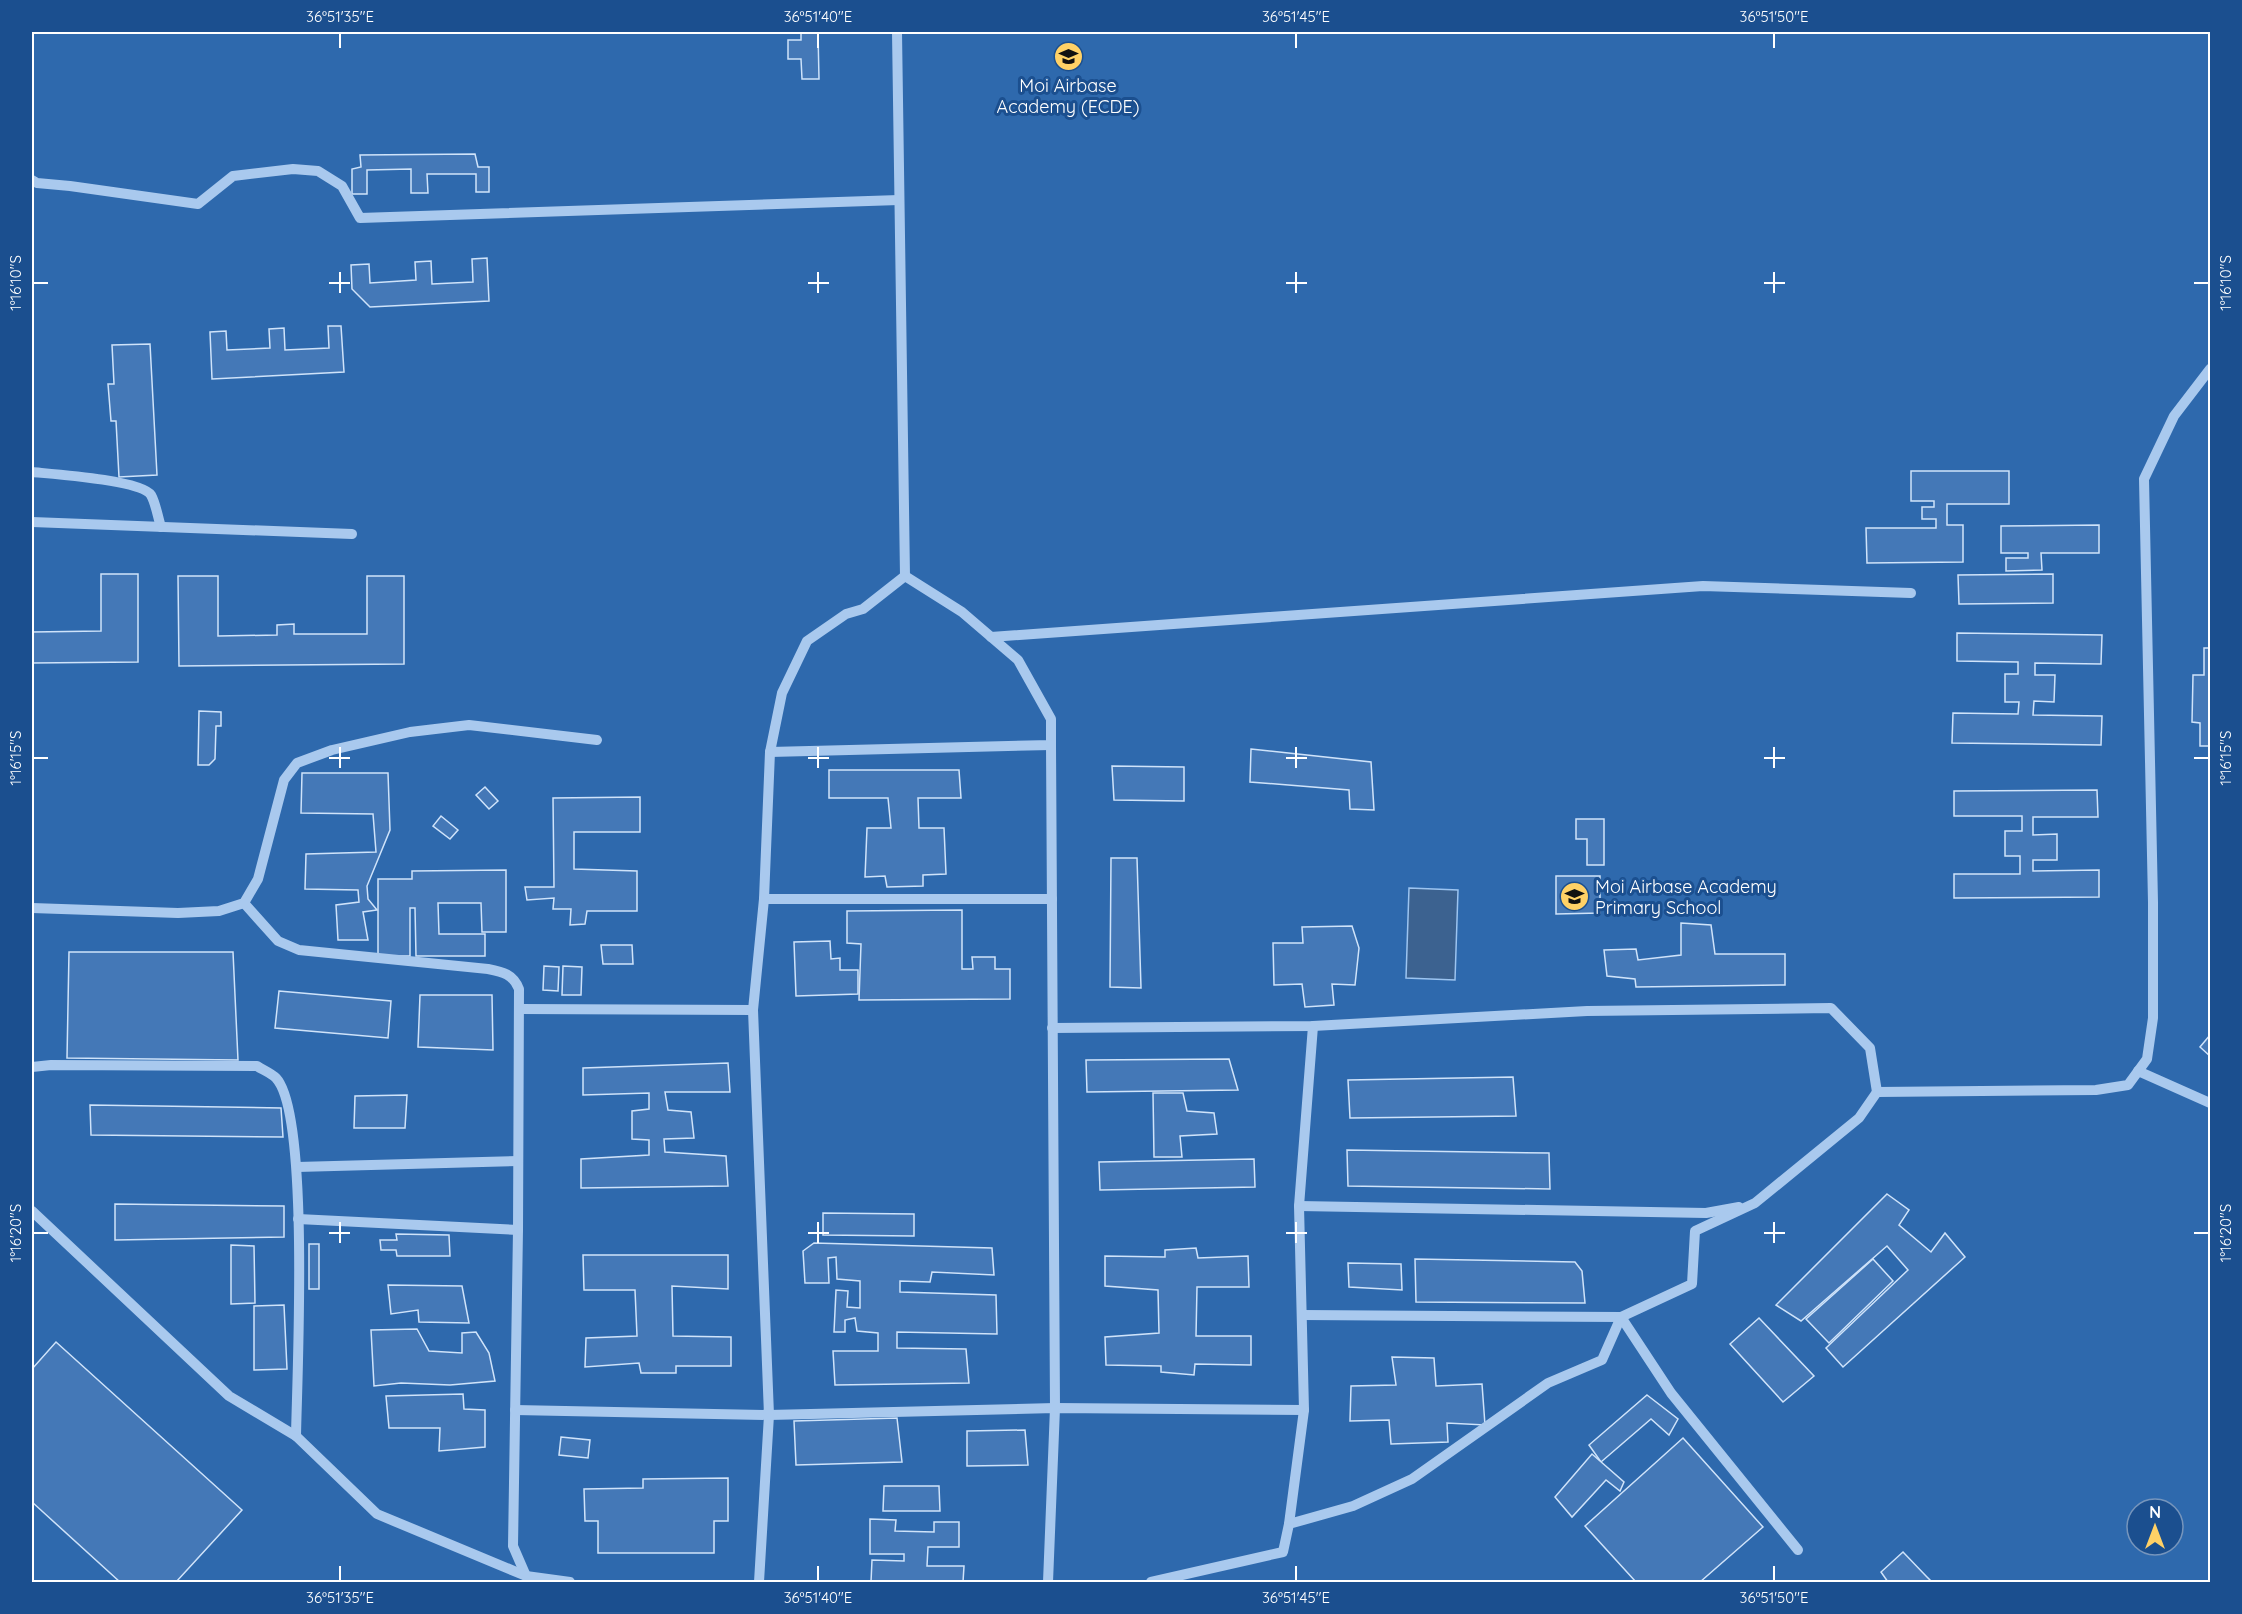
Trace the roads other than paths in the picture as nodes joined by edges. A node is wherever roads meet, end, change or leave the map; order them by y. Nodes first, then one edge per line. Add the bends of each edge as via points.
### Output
1 (897, 32) edge
2 (32, 180) edge
3 (899, 200) junction
4 (2211, 369) edge
5 (32, 472) edge
6 (32, 522) edge
7 (161, 527) junction
8 (351, 534) dead end
9 (905, 576) junction
10 (1911, 593) dead end
11 (991, 637) junction
12 (597, 740) dead end
13 (1051, 745) junction
14 (771, 752) junction
15 (764, 899) junction
16 (1052, 899) junction
17 (244, 903) junction
18 (32, 908) edge
19 (520, 1009) junction
20 (753, 1010) junction
21 (1313, 1026) junction
22 (1052, 1028) junction
23 (32, 1067) edge
24 (2138, 1071) junction
25 (1877, 1092) junction
26 (2211, 1103) edge
27 (519, 1161) junction
28 (297, 1167) junction
29 (1755, 1203) junction
30 (1299, 1206) junction
31 (32, 1211) edge
32 (298, 1219) junction
33 (518, 1230) junction
34 (1302, 1315) junction
35 (1621, 1317) junction
36 (1054, 1408) junction
37 (515, 1410) junction
38 (1304, 1410) junction
39 (769, 1415) junction
40 (296, 1436) junction
41 (1289, 1524) junction
42 (1798, 1550) dead end
43 (526, 1576) junction
44 (570, 1582) edge
45 (759, 1582) edge
46 (1048, 1582) edge
47 (1151, 1582) edge

1 - 3 street
2 - 3 street via 198,204 233,176 293,169 318,171 342,186 360,218
3 - 9 street
4 - 24 street via 2174,416 2144,479 2153,1018 2147,1059
5 - 7 street via 144,489 151,495
6 - 7 street
7 - 8 street
9 - 11 street via 962,612
9 - 14 street via 863,609 846,614 807,641 782,693
10 - 11 street via 1703,586
11 - 13 street via 1018,660 1051,719
12 - 17 street via 469,725 410,732 332,750 297,763 284,780 258,879
13 - 14 street
13 - 16 street
14 - 15 street
15 - 16 street
15 - 20 street
16 - 22 street
17 - 18 street via 219,911 178,913
17 - 19 street via 278,941 299,950 503,972 515,979
19 - 20 street
19 - 27 street
20 - 39 street
21 - 22 street
21 - 25 street via 1587,1011 1830,1008 1870,1048
21 - 30 street
22 - 36 street
23 - 28 street via 257,1066 277,1079 288,1106
24 - 25 street via 2128,1085 2096,1090
24 - 26 street
25 - 29 street via 1859,1118
27 - 28 street
27 - 33 street
28 - 32 street
29 - 30 street via 1706,1213
29 - 35 street via 1695,1231 1692,1284
30 - 34 street
31 - 40 street via 229,1396
32 - 33 street
32 - 40 street
33 - 37 street
34 - 35 street
34 - 38 street
35 - 41 street via 1602,1360 1548,1383 1412,1479 1353,1506
35 - 42 street via 1671,1393
36 - 38 street
36 - 39 street
36 - 46 street
37 - 39 street
37 - 43 street via 513,1546
38 - 41 street
39 - 45 street
40 - 43 street via 377,1514
41 - 47 street via 1283,1552
43 - 44 street

